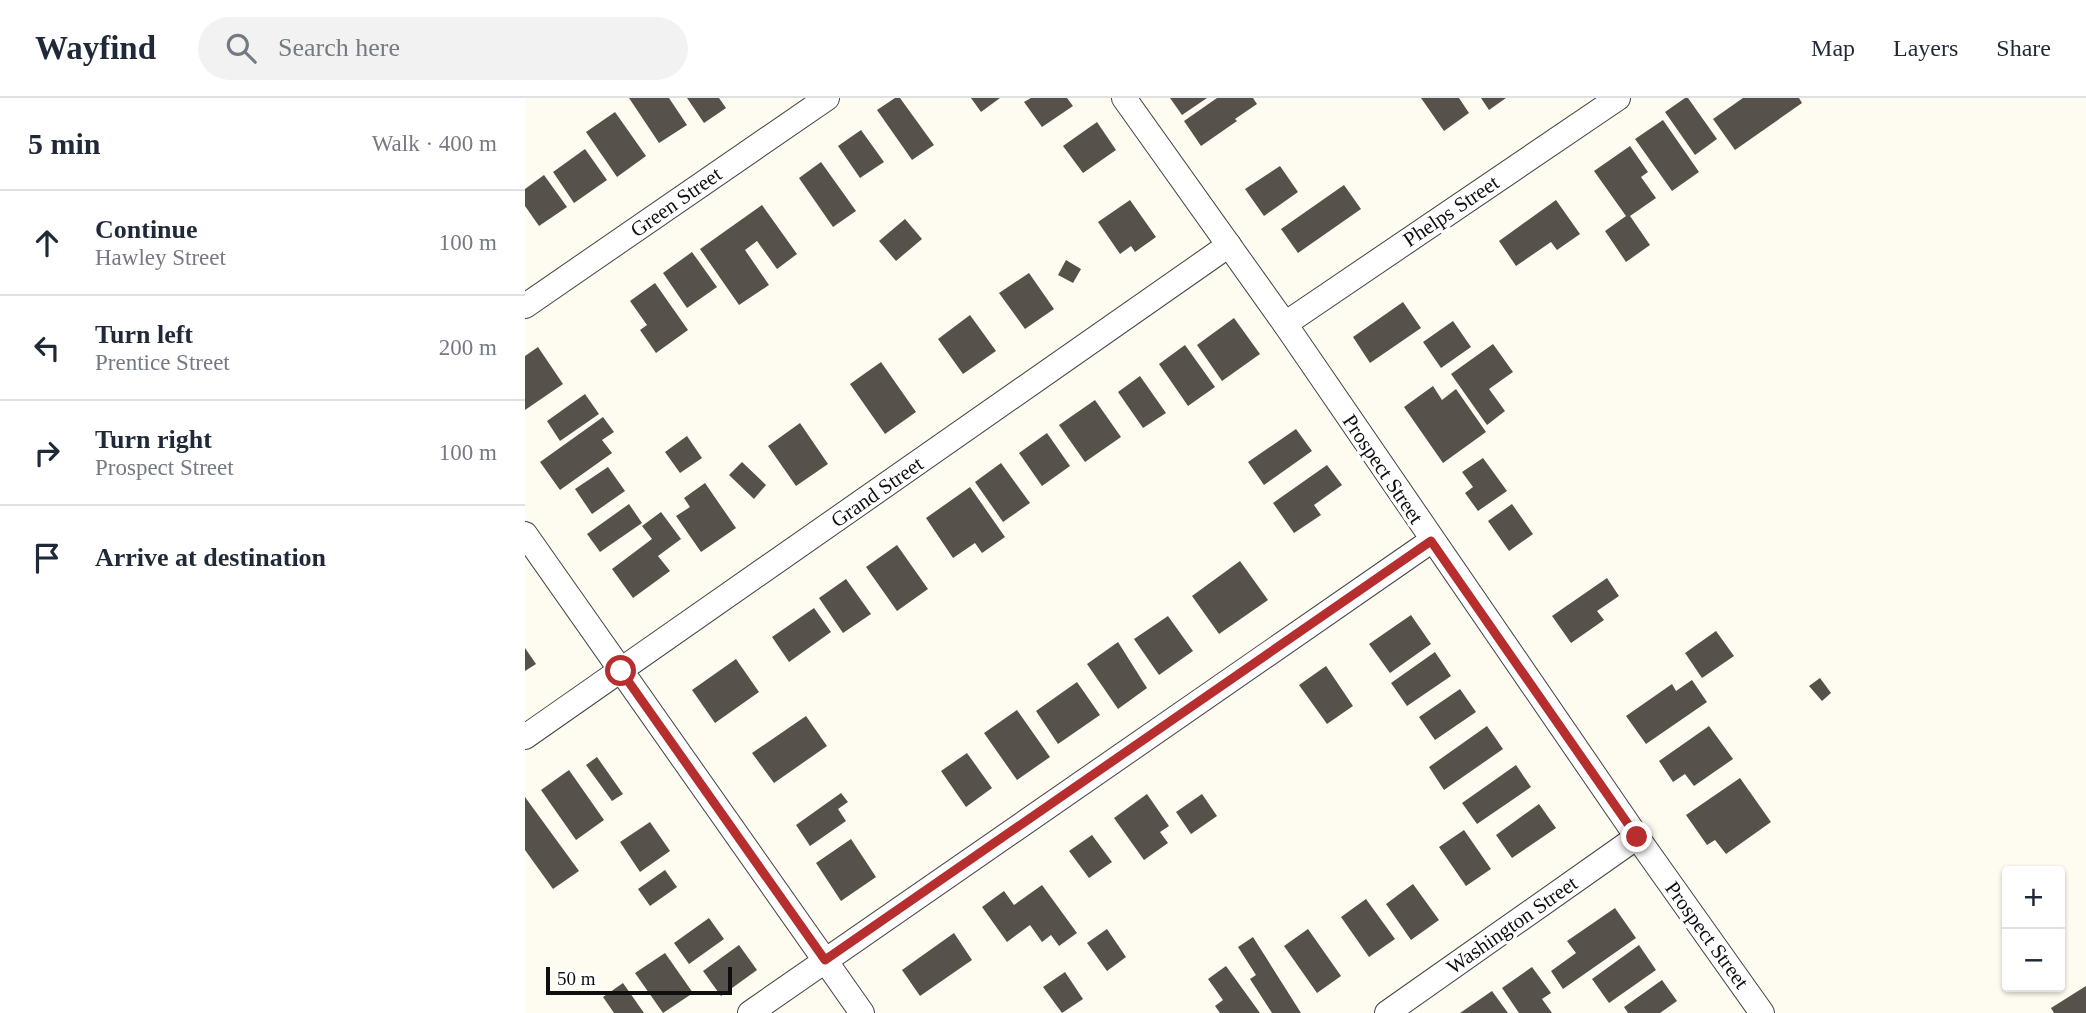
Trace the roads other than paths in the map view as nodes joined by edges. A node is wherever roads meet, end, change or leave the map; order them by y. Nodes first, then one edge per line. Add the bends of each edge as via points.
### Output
1 (827, 98) edge
2 (1124, 98) edge
3 (1618, 98) edge
4 (1229, 245) junction
5 (525, 306) edge
6 (1285, 324) junction
7 (525, 534) edge
8 (1431, 541) junction
9 (621, 671) junction
10 (525, 737) edge
11 (1637, 837) junction
12 (825, 960) junction
13 (750, 1013) edge
14 (862, 1013) edge
15 (1387, 1013) edge
16 (1762, 1013) edge

1 - 5 street, Green Street
2 - 4 street, Prospect Street
3 - 6 street, Phelps Street
4 - 6 street, Prospect Street
4 - 9 street, Grand Street
6 - 8 street, Prospect Street
7 - 9 street
8 - 11 street, Prospect Street
8 - 12 street
9 - 10 street, Grand Street
9 - 12 street
11 - 15 street, Washington Street
11 - 16 street, Prospect Street
12 - 13 street
12 - 14 street

